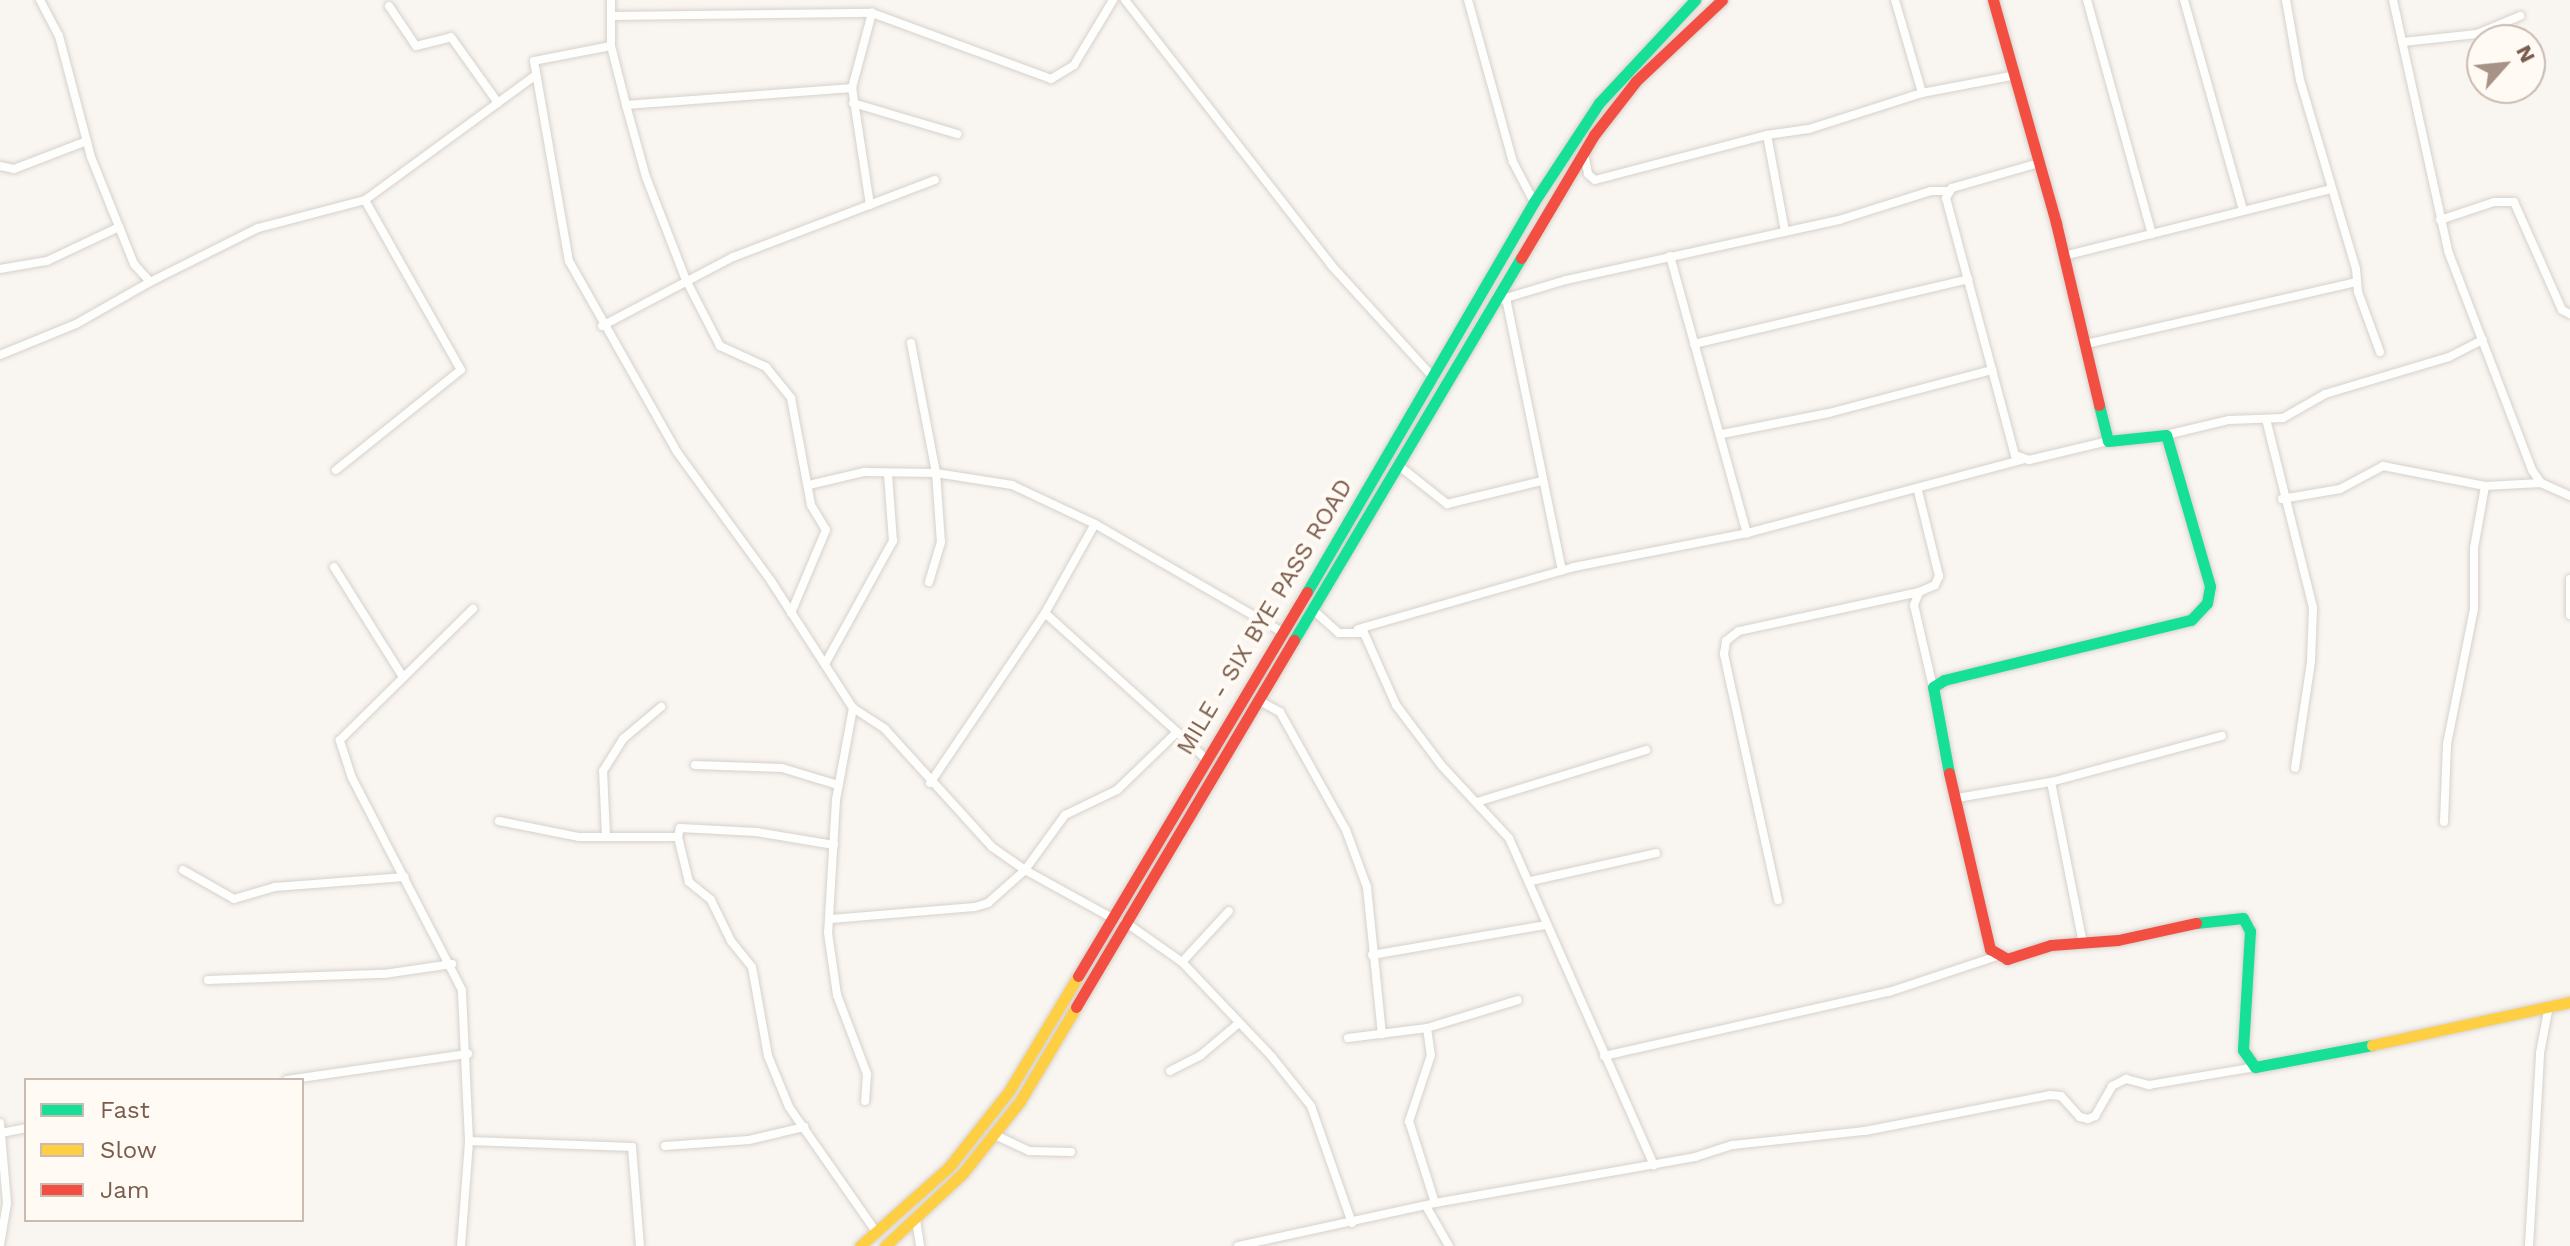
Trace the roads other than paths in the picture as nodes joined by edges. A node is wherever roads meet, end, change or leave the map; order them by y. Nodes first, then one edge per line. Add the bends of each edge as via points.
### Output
1 (40, 0) edge
2 (611, 0) edge
3 (1113, 0) edge
4 (1125, 0) edge
5 (1468, 0) edge
6 (1695, 0) edge
7 (1722, 0) edge
8 (1895, 0) edge
9 (1994, 0) edge
10 (2087, 0) edge
11 (2184, 0) edge
12 (2286, 0) edge
13 (2393, 0) edge
14 (389, 6) dead end
15 (872, 13) junction
16 (615, 16) junction
17 (2520, 16) dead end
18 (2403, 42) junction
19 (611, 46) junction
20 (536, 75) junction
21 (2016, 75) junction
22 (852, 88) junction
23 (1922, 93) junction
24 (498, 103) junction
25 (853, 103) junction
26 (626, 105) junction
27 (957, 134) dead end
28 (1767, 135) junction
29 (87, 141) junction
30 (1584, 153) junction
31 (2039, 163) junction
32 (0, 166) edge
33 (935, 180) dead end
34 (2331, 189) junction
35 (1947, 191) junction
36 (365, 200) junction
37 (1534, 202) junction
38 (870, 205) junction
39 (2243, 210) junction
40 (2440, 220) junction
41 (119, 227) junction
42 (1785, 231) junction
43 (2152, 234) junction
44 (1670, 256) junction
45 (2064, 256) junction
46 (0, 269) edge
47 (1968, 279) junction
48 (686, 280) junction
49 (150, 282) junction
50 (2357, 282) junction
51 (1501, 300) junction
52 (2570, 314) edge
53 (602, 326) junction
54 (2483, 340) junction
55 (911, 343) dead end
56 (1694, 344) junction
57 (2086, 344) junction
58 (2380, 352) dead end
59 (0, 355) edge
60 (1992, 370) junction
61 (1434, 378) junction
62 (2266, 419) junction
63 (1722, 434) junction
64 (2166, 435) junction
65 (2108, 441) junction
66 (2021, 460) junction
67 (1398, 465) junction
68 (336, 470) dead end
69 (936, 473) junction
70 (888, 474) junction
71 (1541, 481) junction
72 (2541, 483) junction
73 (809, 485) junction
74 (2485, 486) junction
75 (1918, 491) junction
76 (2570, 496) edge
77 (2282, 499) junction
78 (1095, 524) junction
79 (1747, 533) junction
80 (334, 567) dead end
81 (1562, 570) junction
82 (1319, 571) junction
83 (1331, 578) junction
84 (2570, 579) edge
85 (929, 582) dead end
86 (1919, 592) junction
87 (473, 609) dead end
88 (1312, 609) junction
89 (791, 613) junction
90 (1045, 613) junction
91 (2570, 615) edge
92 (1358, 629) junction
93 (1282, 632) junction
94 (825, 664) junction
95 (403, 677) junction
96 (1933, 687) junction
97 (1258, 700) junction
98 (661, 707) dead end
99 (853, 708) junction
100 (1177, 732) junction
101 (2222, 736) dead end
102 (1646, 750) dead end
103 (1205, 758) junction
104 (695, 765) dead end
105 (2295, 768) dead end
106 (2051, 782) junction
107 (930, 783) junction
108 (838, 785) junction
109 (1957, 798) junction
110 (1477, 802) junction
111 (499, 821) dead end
112 (2444, 822) dead end
113 (606, 836) junction
114 (678, 837) junction
115 (834, 845) junction
116 (1656, 853) dead end
117 (183, 870) dead end
118 (1025, 870) junction
119 (405, 877) junction
120 (1531, 881) junction
121 (1778, 900) dead end
122 (1229, 911) dead end
123 (1112, 918) junction
124 (831, 919) junction
125 (1125, 922) junction
126 (1546, 925) junction
127 (2083, 943) junction
128 (1372, 955) junction
129 (1997, 956) junction
130 (1182, 962) junction
131 (452, 964) junction
132 (208, 980) dead end
133 (1518, 1000) dead end
134 (2570, 1002) edge
135 (2549, 1006) junction
136 (1239, 1023) junction
137 (1427, 1028) junction
138 (1382, 1034) junction
139 (1348, 1038) dead end
140 (468, 1054) junction
141 (1604, 1056) junction
142 (2255, 1067) junction
143 (1170, 1071) dead end
144 (301, 1078) edge
145 (865, 1101) dead end
146 (0, 1123) edge
147 (804, 1127) junction
148 (24, 1128) edge
149 (1, 1133) edge
150 (995, 1135) junction
151 (469, 1141) junction
152 (665, 1146) dead end
153 (1071, 1152) dead end
154 (1654, 1165) junction
155 (3, 1203) edge
156 (1430, 1204) junction
157 (916, 1220) junction
158 (1352, 1223) junction
159 (877, 1233) junction
160 (1278, 1242) edge
161 (0, 1245) edge
162 (461, 1246) edge
163 (640, 1246) edge
164 (860, 1246) edge
165 (885, 1246) edge
166 (920, 1246) edge
167 (1238, 1246) edge
168 (1449, 1246) edge
169 (2529, 1246) edge

1 - 29 street via 59,36
2 - 16 street
3 - 15 street via 1074,65 1051,79
4 - 61 street via 1331,265
5 - 37 street via 1513,162
6 - 37 street, MILE - SIX BYE PASS ROAD via 1599,103
7 - 30 street via 1636,81
8 - 23 street
9 - 21 street
10 - 43 street
11 - 39 street
12 - 34 street via 2300,80
13 - 18 street
14 - 24 street via 416,46 451,37
15 - 16 street
15 - 22 street
16 - 19 street
17 - 18 street via 2477,34
18 - 40 street
19 - 20 street via 534,61
19 - 26 street
20 - 24 street
20 - 53 street via 564,247
21 - 23 street
21 - 31 street
22 - 25 street
22 - 26 street
23 - 28 street via 1809,129
24 - 36 street
25 - 27 street
25 - 38 street
26 - 48 street via 646,177
28 - 30 street via 1595,180 1588,174
28 - 42 street
29 - 32 street via 14,169
29 - 41 street
30 - 51 street
31 - 35 street
31 - 45 street
33 - 38 street
34 - 39 street
34 - 50 street
35 - 42 street
35 - 47 street
36 - 49 street via 258,228
36 - 68 street via 461,370
37 - 61 street, MILE - SIX BYE PASS ROAD
38 - 48 street
39 - 43 street
40 - 52 street via 2494,202 2514,202 2562,310
40 - 54 street
41 - 46 street via 47,261
41 - 49 street via 134,264
42 - 44 street
43 - 45 street
44 - 51 street
44 - 56 street
45 - 57 street
47 - 56 street
47 - 60 street
48 - 53 street
48 - 73 street via 720,346 766,367 784,384
49 - 59 street via 76,324
50 - 57 street
50 - 58 street
51 - 67 street
51 - 71 street
53 - 89 street via 706,497
54 - 62 street via 2449,357 2325,394 2283,418
54 - 72 street
55 - 69 street
56 - 63 street
57 - 65 street
60 - 63 street via 1829,413
60 - 66 street
61 - 82 street, MILE - SIX BYE PASS ROAD
62 - 64 street via 2229,420
62 - 77 street
63 - 79 street
64 - 65 street
64 - 96 street via 2207,571 2210,586 2202,611 2167,628 1944,680
65 - 66 street
66 - 75 street
67 - 71 street via 1447,504
67 - 83 street
69 - 70 street
69 - 78 street via 1012,485
69 - 85 street via 941,542
70 - 73 street via 864,472
70 - 94 street via 893,541
71 - 81 street
72 - 74 street
72 - 76 street
73 - 89 street via 811,505 826,530
74 - 77 street via 2383,466 2352,485
74 - 112 street via 2474,548 2474,609 2447,744
75 - 79 street
75 - 86 street via 1939,576 1935,585
77 - 105 street via 2313,607 2311,662
78 - 90 street
78 - 93 street
79 - 81 street
80 - 95 street
81 - 92 street
82 - 83 street
82 - 93 street, MILE - SIX BYE PASS ROAD
83 - 88 street
84 - 91 street
86 - 96 street via 1914,605
86 - 121 street via 1739,631 1726,641 1724,654
87 - 95 street
88 - 92 street via 1339,633
88 - 97 street
89 - 94 street
90 - 100 street
90 - 107 street
92 - 110 street via 1396,705
93 - 103 street, MILE - SIX BYE PASS ROAD
94 - 99 street
95 - 119 street via 340,740 352,778
96 - 109 street
97 - 125 street
97 - 128 street via 1280,712 1346,830 1367,887
98 - 113 street via 623,739 603,771
99 - 107 street via 885,729
99 - 108 street
100 - 103 street
100 - 118 street via 1117,790 1065,815
101 - 106 street
102 - 110 street
103 - 123 street, MILE - SIX BYE PASS ROAD
104 - 108 street via 782,768
106 - 109 street
106 - 127 street
107 - 118 street via 992,847
108 - 115 street
109 - 129 street via 1986,942
110 - 120 street via 1509,838
111 - 113 street via 579,837
113 - 114 street
114 - 115 street via 680,828 756,832
114 - 147 street via 689,882 711,900 731,941 752,967 768,1056
115 - 124 street
116 - 120 street
117 - 119 street via 234,899 275,887
118 - 123 street
118 - 124 street via 988,903 975,907
119 - 131 street
120 - 126 street
122 - 130 street
123 - 159 street, MILE - SIX BYE PASS ROAD via 989,1118 949,1167
124 - 145 street via 829,960 867,1074
125 - 130 street
125 - 150 street via 1045,1062
126 - 128 street
126 - 141 street
127 - 129 street
127 - 142 street via 2217,918 2243,918 2250,931 2251,961 2243,1050
128 - 138 street
129 - 141 street via 1889,992
130 - 136 street
131 - 132 street via 384,974
131 - 140 street via 462,990
133 - 137 street
134 - 135 street
135 - 142 street via 2333,1057
135 - 169 street via 2540,1053
136 - 143 street via 1201,1055
136 - 158 street via 1272,1057 1320,1122 1325,1157
137 - 138 street
137 - 156 street via 1431,1055 1409,1121
138 - 139 street
140 - 144 street
140 - 151 street
141 - 154 street
142 - 154 street via 2149,1085 2126,1079 2112,1086 2088,1119 2061,1096 2050,1095 1865,1131 1733,1145
146 - 149 street
147 - 152 street via 749,1140
147 - 159 street
148 - 149 street
149 - 155 street
150 - 153 street via 1029,1151
150 - 157 street
151 - 162 street
151 - 163 street via 632,1147
154 - 156 street
155 - 161 street
156 - 158 street
156 - 168 street
157 - 165 street
157 - 166 street
158 - 160 street
159 - 164 street, MILE - SIX BYE PASS ROAD
160 - 167 street

